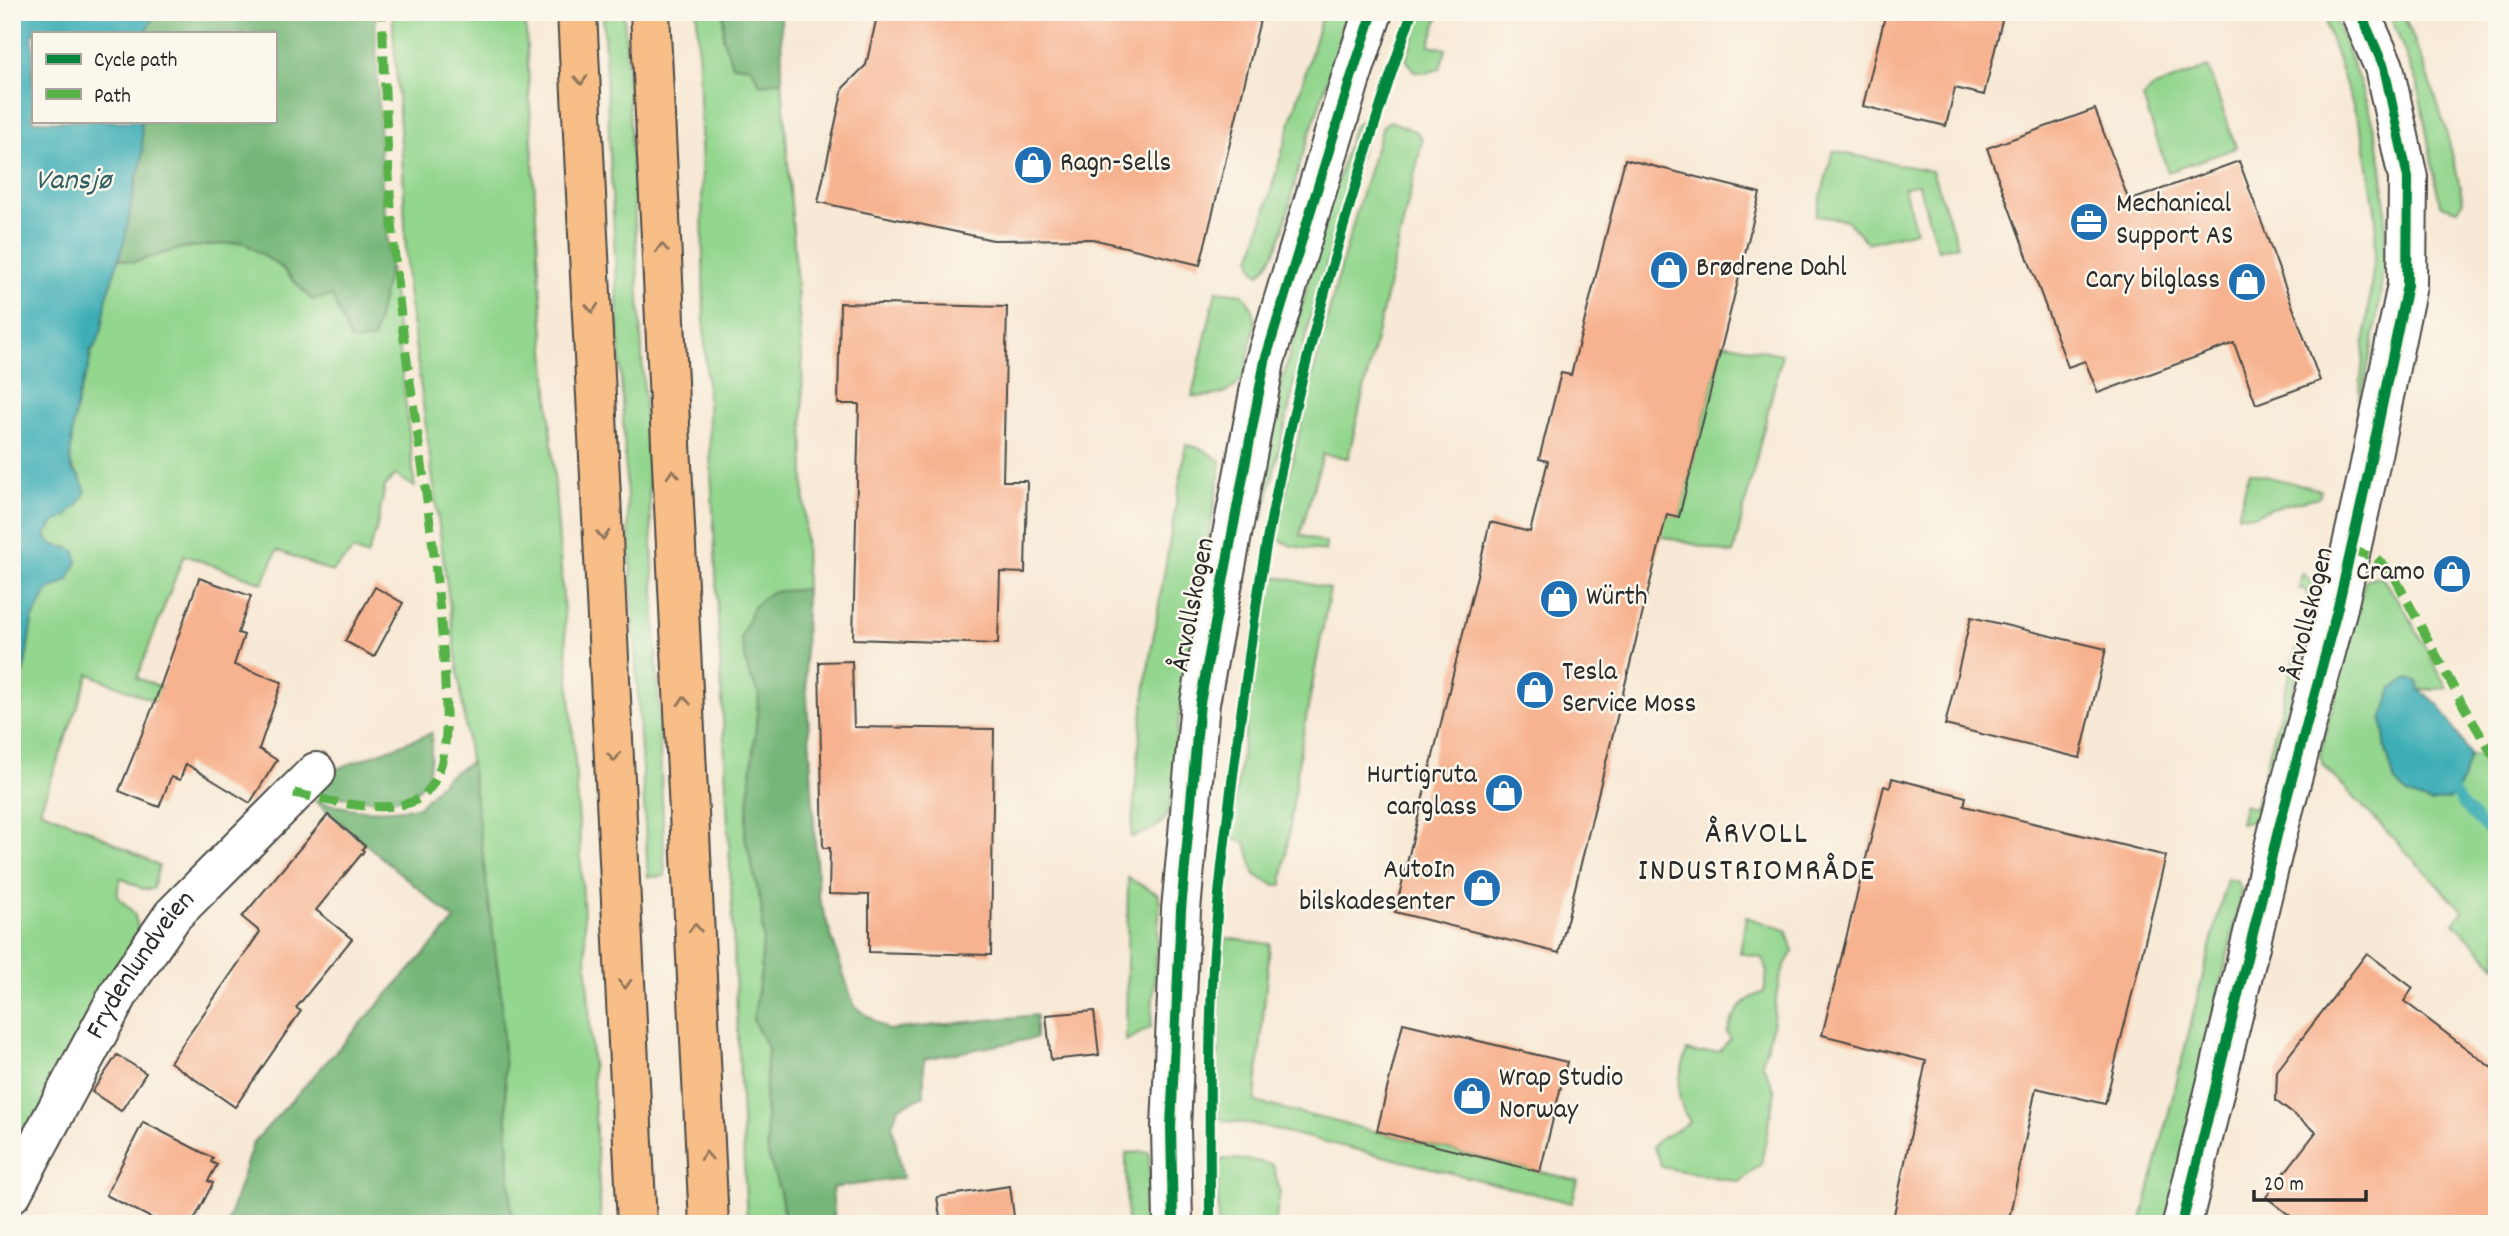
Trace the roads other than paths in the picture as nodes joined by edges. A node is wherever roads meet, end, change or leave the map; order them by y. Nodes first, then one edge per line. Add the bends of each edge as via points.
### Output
1 (577, 12) edge
2 (649, 12) edge
3 (1373, 12) edge
4 (2360, 12) edge
5 (316, 772) dead end
6 (12, 1193) edge
7 (637, 1224) edge
8 (709, 1224) edge
9 (1173, 1224) edge
10 (2182, 1224) edge

1 -> 7 highway
8 -> 2 highway
3 - 9 street, Årvollskogen via 1265,361 1200,703 1181,910 1171,1127
4 - 10 street, Årvollskogen via 2384,67 2407,178 2407,285 2341,595 2269,865
5 - 6 street, Frydenlundveien via 173,915 120,992

